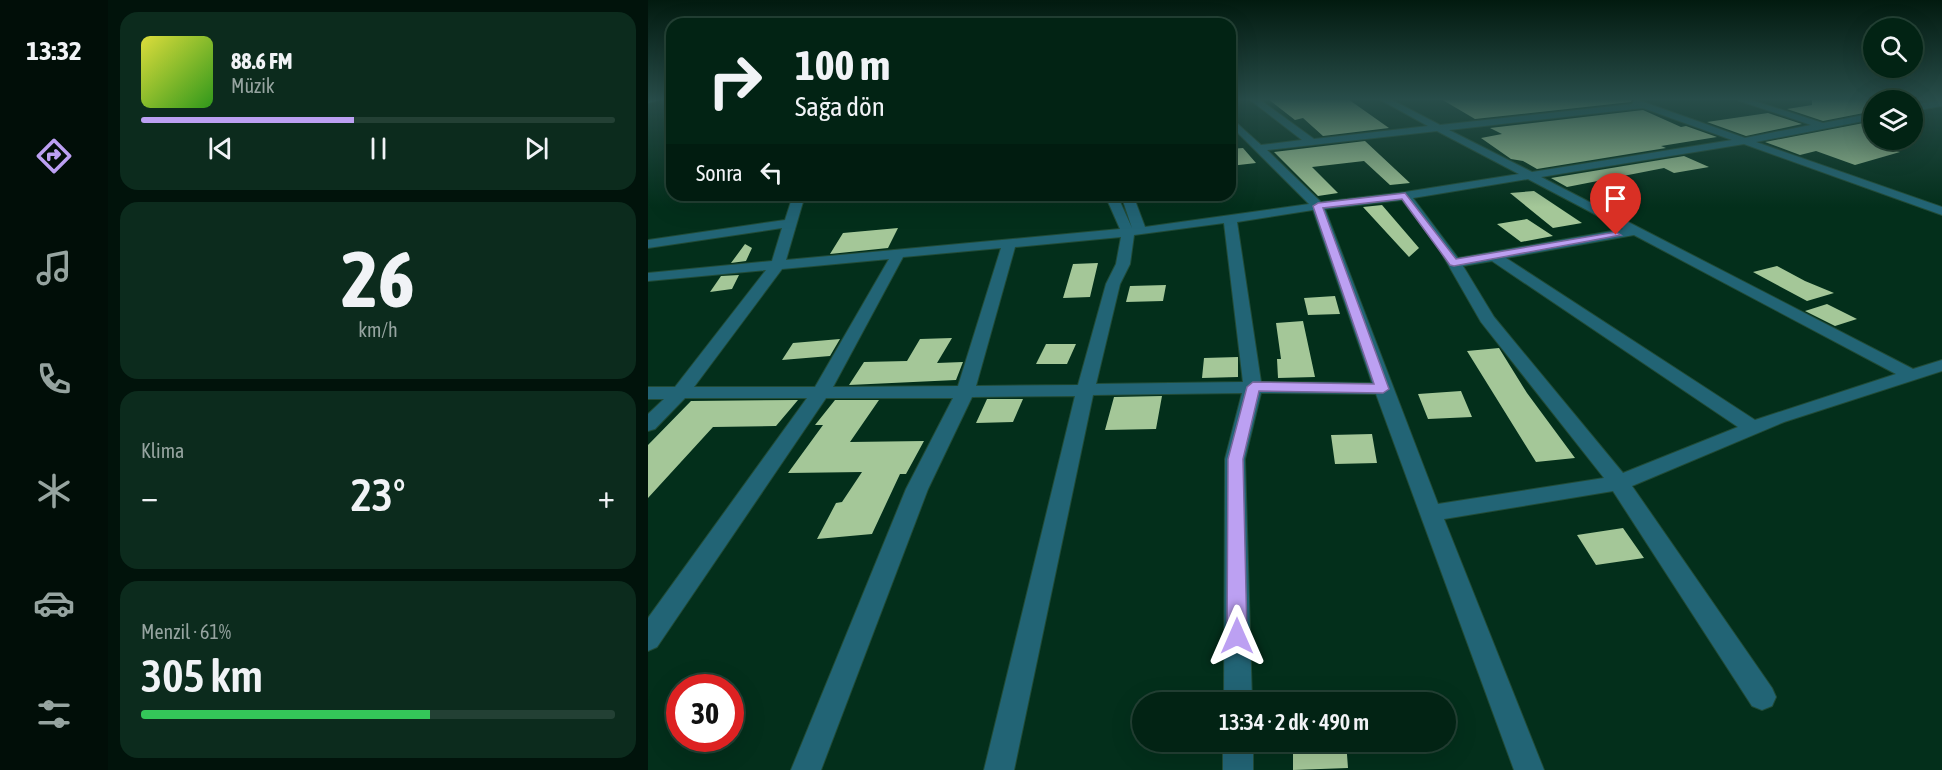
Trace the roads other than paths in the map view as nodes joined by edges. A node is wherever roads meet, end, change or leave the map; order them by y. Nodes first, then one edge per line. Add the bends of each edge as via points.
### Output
1 (1246, 135) edge
2 (1301, 135) edge
3 (1382, 135) edge
4 (1452, 135) edge
5 (1727, 135) edge
6 (1773, 135) edge
7 (1744, 141) junction
8 (1311, 142) junction
9 (1262, 148) junction
10 (1525, 175) junction
11 (1405, 196) junction
12 (797, 201) edge
13 (1115, 201) edge
14 (1128, 201) edge
15 (1318, 206) junction
16 (1942, 211) edge
17 (1230, 218) junction
18 (789, 223) junction
19 (1636, 231) junction
20 (1134, 232) junction
21 (648, 244) edge
22 (1008, 246) junction
23 (898, 254) junction
24 (1494, 256) junction
25 (1454, 263) junction
26 (777, 266) junction
27 (648, 277) edge
28 (1942, 365) edge
29 (1912, 375) junction
30 (1253, 387) junction
31 (1383, 389) junction
32 (1085, 391) junction
33 (821, 392) junction
34 (965, 392) junction
35 (648, 393) edge
36 (680, 393) junction
37 (648, 425) edge
38 (1754, 428) junction
39 (1619, 483) junction
40 (1430, 513) junction
41 (648, 639) edge
42 (1238, 692) edge
43 (1762, 697) dead end
44 (1238, 752) edge
45 (806, 770) edge
46 (999, 770) edge
47 (1238, 770) edge
48 (1529, 770) edge

1 - 9 street
2 - 8 street
3 - 8 street
4 - 10 street
5 - 7 street
6 - 7 street
7 - 10 street
7 - 16 street
8 - 9 street
9 - 15 street
10 - 11 street
10 - 19 street
11 - 15 street
11 - 25 street
12 - 18 street
13 - 20 street
14 - 20 street
15 - 17 street
15 - 31 street
17 - 20 street
17 - 30 street
18 - 21 street
18 - 26 street
19 - 24 street
19 - 29 street
20 - 22 street
20 - 32 street via 1113,284
22 - 23 street
22 - 34 street
23 - 26 street
23 - 33 street
24 - 25 street
24 - 38 street
25 - 39 street via 1487,320
26 - 27 street
26 - 36 street
28 - 29 street
29 - 38 street
30 - 31 street
30 - 32 street
30 - 42 street via 1235,459
31 - 40 street
32 - 34 street
32 - 46 street
33 - 34 street
33 - 36 street
33 - 41 street
34 - 45 street via 917,489
35 - 36 street
36 - 37 street
38 - 39 street
39 - 40 street
39 - 43 street
40 - 48 street
44 - 47 street

